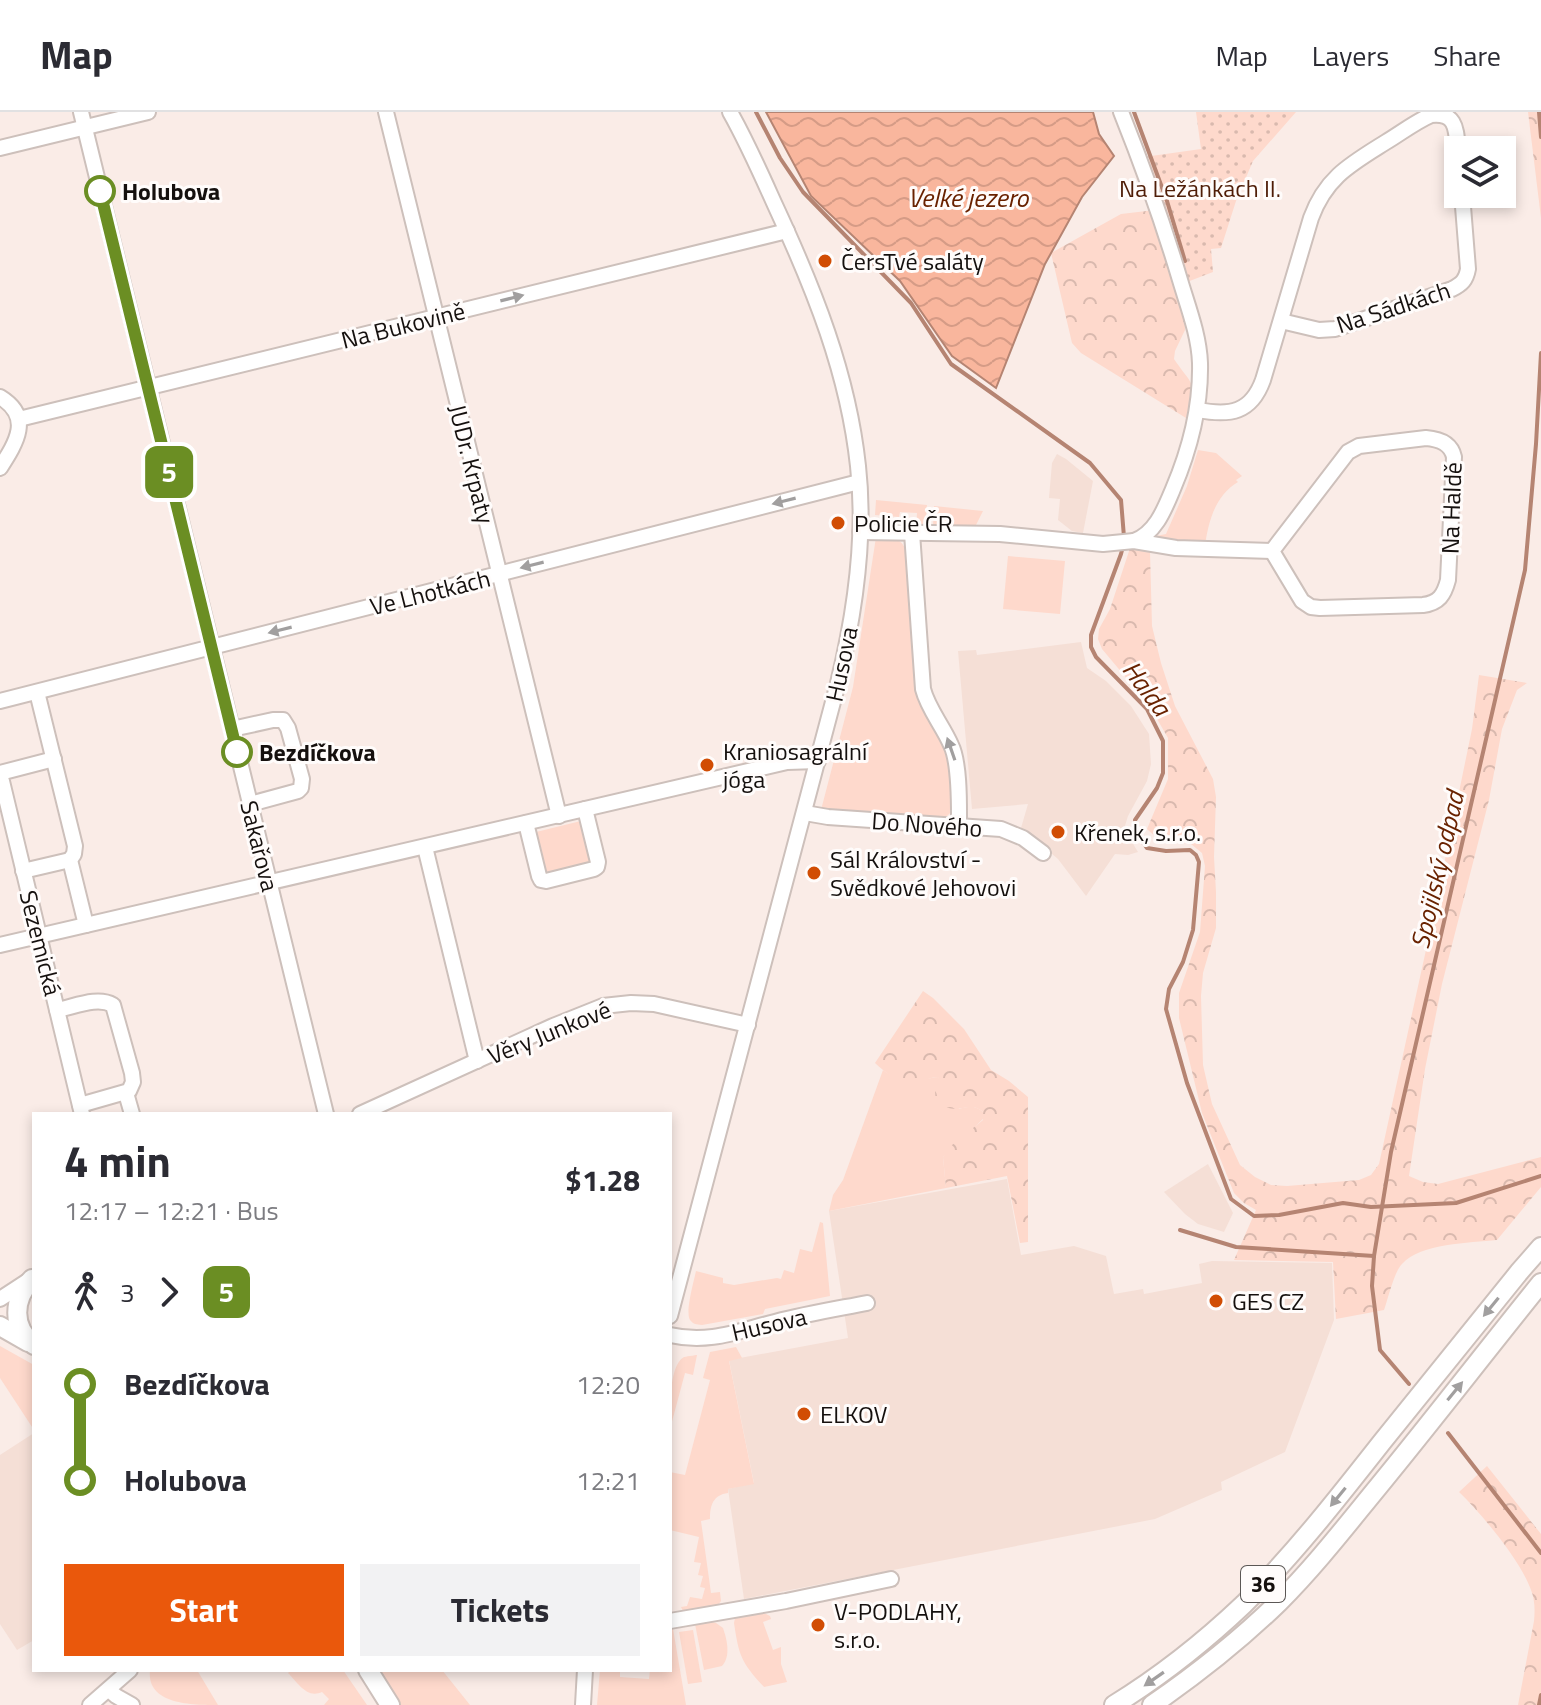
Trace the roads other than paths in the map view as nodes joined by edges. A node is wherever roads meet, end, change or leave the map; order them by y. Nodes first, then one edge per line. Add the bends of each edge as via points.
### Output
1 (81, 112) edge
2 (148, 112) edge
3 (386, 112) edge
4 (730, 112) edge
5 (1121, 112) edge
6 (85, 127) junction
7 (1457, 136) edge
8 (0, 148) edge
9 (1463, 208) edge
10 (787, 231) junction
11 (436, 317) junction
12 (1281, 321) junction
13 (148, 387) junction
14 (0, 397) edge
15 (1198, 410) junction
16 (19, 419) junction
17 (0, 468) edge
18 (859, 482) junction
19 (860, 532) junction
20 (912, 533) junction
21 (1134, 541) junction
22 (1272, 551) junction
23 (499, 574) junction
24 (212, 647) junction
25 (37, 692) junction
26 (0, 701) edge
27 (232, 729) junction
28 (54, 759) junction
29 (818, 761) junction
30 (0, 773) edge
31 (250, 804) junction
32 (585, 809) junction
33 (805, 813) junction
34 (559, 816) junction
35 (526, 823) junction
36 (959, 826) junction
37 (425, 847) junction
38 (1043, 853) dead end
39 (70, 860) junction
40 (23, 871) junction
41 (269, 883) junction
42 (86, 925) junction
43 (39, 936) junction
44 (0, 945) edge
45 (57, 1010) junction
46 (748, 1025) junction
47 (477, 1061) junction
48 (126, 1093) junction
49 (81, 1109) edge
50 (131, 1112) edge
51 (326, 1112) edge
52 (364, 1112) edge
53 (1541, 1247) edge
54 (32, 1279) edge
55 (32, 1279) edge
56 (1541, 1283) edge
57 (0, 1299) edge
58 (867, 1303) dead end
59 (672, 1309) edge
60 (0, 1326) edge
61 (672, 1335) edge
62 (32, 1343) edge
63 (32, 1344) edge
64 (891, 1579) dead end
65 (672, 1621) edge
66 (128, 1672) edge
67 (369, 1672) edge
68 (585, 1676) edge
69 (109, 1690) junction
70 (90, 1705) edge
71 (132, 1705) edge
72 (390, 1705) edge
73 (582, 1705) edge
74 (1114, 1705) edge
75 (1152, 1705) edge

1 - 6 street, Sakařova
2 - 6 street
3 - 11 street, JUDr. Krpaty
4 - 10 street, Husova
5 - 15 street via 1195,329
6 - 8 street
6 - 13 street, Sakařova
7 - 12 street via 1446,116 1426,117 1338,174 1314,209
9 - 12 street, Na Sádkách via 1468,269 1461,284 1335,329
11 -> 10 street, Na Bukovině
10 - 18 street, Husova via 837,358
11 - 13 street, Na Bukovině
11 - 23 street, JUDr. Krpaty
12 - 15 street via 1252,402 1225,413
13 - 16 street, Na Bukovině
13 - 24 street, Sakařova
14 - 16 street
15 - 21 street via 1165,508 1147,534
16 - 17 street via 17,439
18 - 19 street, Husova
18 -> 23 street, Ve Lhotkách
19 - 20 street
19 - 29 street, Husova via 849,632
20 - 21 street
36 -> 20 street via 955,754 923,689
21 - 22 street
22 - 22 street, Na Haldě via 1311,607 1434,603 1448,580 1452,450 1426,438 1351,449
23 -> 24 street, Ve Lhotkách
23 - 34 street, JUDr. Krpaty
24 - 25 street, Ve Lhotkách
24 - 27 street, Sakařova
25 - 26 street, Ve Lhotkách
25 - 28 street
27 - 31 street, Sakařova
27 - 31 street via 283,720 302,779 298,791
28 - 30 street
28 - 39 street via 75,846
29 - 32 street via 787,762
29 - 33 street, Husova
30 - 40 street, Sezemická
31 - 41 street, Sakařova
32 - 34 street
32 - 35 street via 597,867 546,881 539,876
33 - 36 street, Do Nového
33 - 46 street, Husova
34 - 35 street
35 - 37 street
36 - 38 street, Do Nového via 1008,830
37 - 41 street
37 - 47 street
39 - 40 street
39 - 42 street
40 - 43 street, Sezemická
41 - 42 street
41 - 51 street, Sakařova
42 - 43 street
43 - 44 street
43 - 45 street, Sezemická
45 - 48 street via 98,1001 113,1005 132,1073
45 - 49 street, Sezemická
46 - 47 street, Věry Junkové via 654,1004 614,1004
46 - 59 street, Husova
47 - 52 street, Věry Junkové
48 - 49 street
48 - 50 street
53 -> 74 main road, 36 via 1267,1580 1190,1651
54 - 57 street
55 - 62 main road via 21,1294 17,1317 20,1331
75 -> 56 main road, 36 via 1231,1646 1304,1576
58 - 61 street, Husova via 736,1333 699,1339
60 - 63 main road
64 - 65 street
66 - 69 street
67 - 72 main road
68 - 73 street
69 - 70 street
69 - 71 street

